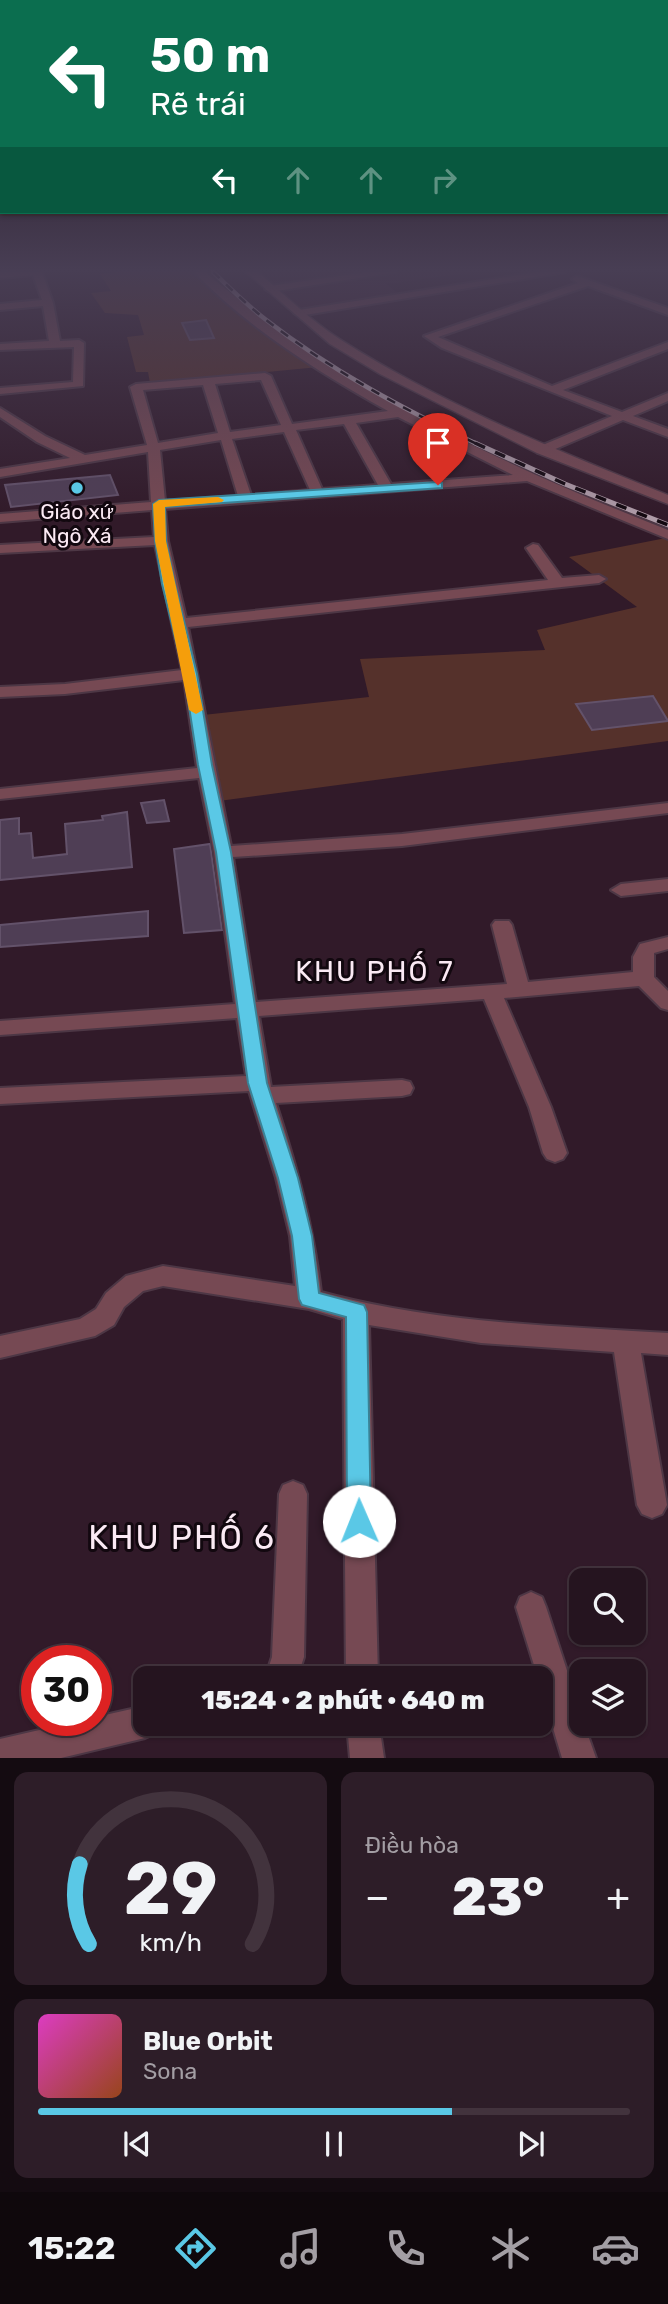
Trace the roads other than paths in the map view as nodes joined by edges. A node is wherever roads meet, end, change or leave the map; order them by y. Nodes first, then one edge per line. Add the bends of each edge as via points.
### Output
1 (79, 354) edge
2 (306, 354) edge
3 (355, 354) edge
4 (465, 354) edge
5 (645, 354) edge
6 (208, 381) junction
7 (552, 390) junction
8 (0, 391) edge
9 (668, 397) edge
10 (0, 412) edge
11 (402, 413) junction
12 (624, 416) junction
13 (348, 420) junction
14 (288, 428) junction
15 (668, 433) edge
16 (224, 436) junction
17 (154, 449) junction
18 (542, 450) junction
19 (85, 460) junction
20 (0, 473) edge
21 (534, 477) junction
22 (387, 489) junction
23 (318, 494) junction
24 (245, 499) junction
25 (668, 500) edge
26 (159, 504) junction
27 (0, 518) edge
28 (668, 535) edge
29 (160, 541) junction
30 (0, 548) edge
31 (533, 548) dead end
32 (599, 579) dead end
33 (558, 583) junction
34 (178, 624) junction
35 (191, 674) junction
36 (0, 692) edge
37 (206, 772) junction
38 (0, 794) edge
39 (668, 808) edge
40 (223, 852) junction
41 (668, 885) edge
42 (621, 890) dead end
43 (502, 925) dead end
44 (668, 943) edge
45 (644, 979) junction
46 (519, 989) junction
47 (491, 992) junction
48 (668, 1003) edge
49 (246, 1009) junction
50 (0, 1028) edge
51 (402, 1088) dead end
52 (259, 1090) junction
53 (0, 1096) edge
54 (555, 1153) dead end
55 (309, 1299) junction
56 (356, 1312) junction
57 (626, 1341) junction
58 (668, 1344) edge
59 (0, 1348) edge
60 (293, 1494) dead end
61 (652, 1505) dead end
62 (531, 1607) dead end
63 (285, 1666) edge
64 (362, 1666) edge
65 (133, 1725) edge
66 (365, 1736) edge
67 (0, 1756) edge
68 (368, 1758) edge
69 (579, 1758) edge

1 - 8 street via 79,384
2 - 11 street
3 - 18 street
4 - 7 street
5 - 7 street
6 - 14 street via 265,376
6 - 16 street
6 - 17 street via 136,387
7 - 12 street
9 - 12 street
10 - 19 street
11 - 13 street
11 - 21 street
12 - 15 street
12 - 18 street
13 - 14 street
13 - 22 street
14 - 16 street
14 - 23 street
16 - 17 street
16 - 24 street
17 - 19 street
17 - 26 street
18 - 25 street
19 - 20 street
21 - 22 street
21 - 28 street
22 - 23 street
23 - 24 street
24 - 26 street
26 - 27 street
26 - 29 street
29 - 30 street
29 - 34 street
31 - 33 street
32 - 33 street
33 - 34 street
34 - 35 street
35 - 36 street
35 - 37 street
37 - 38 street
37 - 40 street
39 - 40 street via 402,840
40 - 49 street
41 - 42 street
43 - 46 street
44 - 45 street via 645,950
45 - 46 street
45 - 48 street
46 - 47 street
47 - 49 street
47 - 54 street
49 - 50 street
49 - 52 street
51 - 52 street
52 - 53 street
52 - 55 street via 302,1236
55 - 56 street
55 - 59 street via 163,1276 135,1283 115,1300 105,1317 86,1328
56 - 57 street via 481,1332
56 - 64 street
57 - 58 street
57 - 61 street
60 - 63 street
62 - 69 street
65 - 67 street
66 - 68 street

